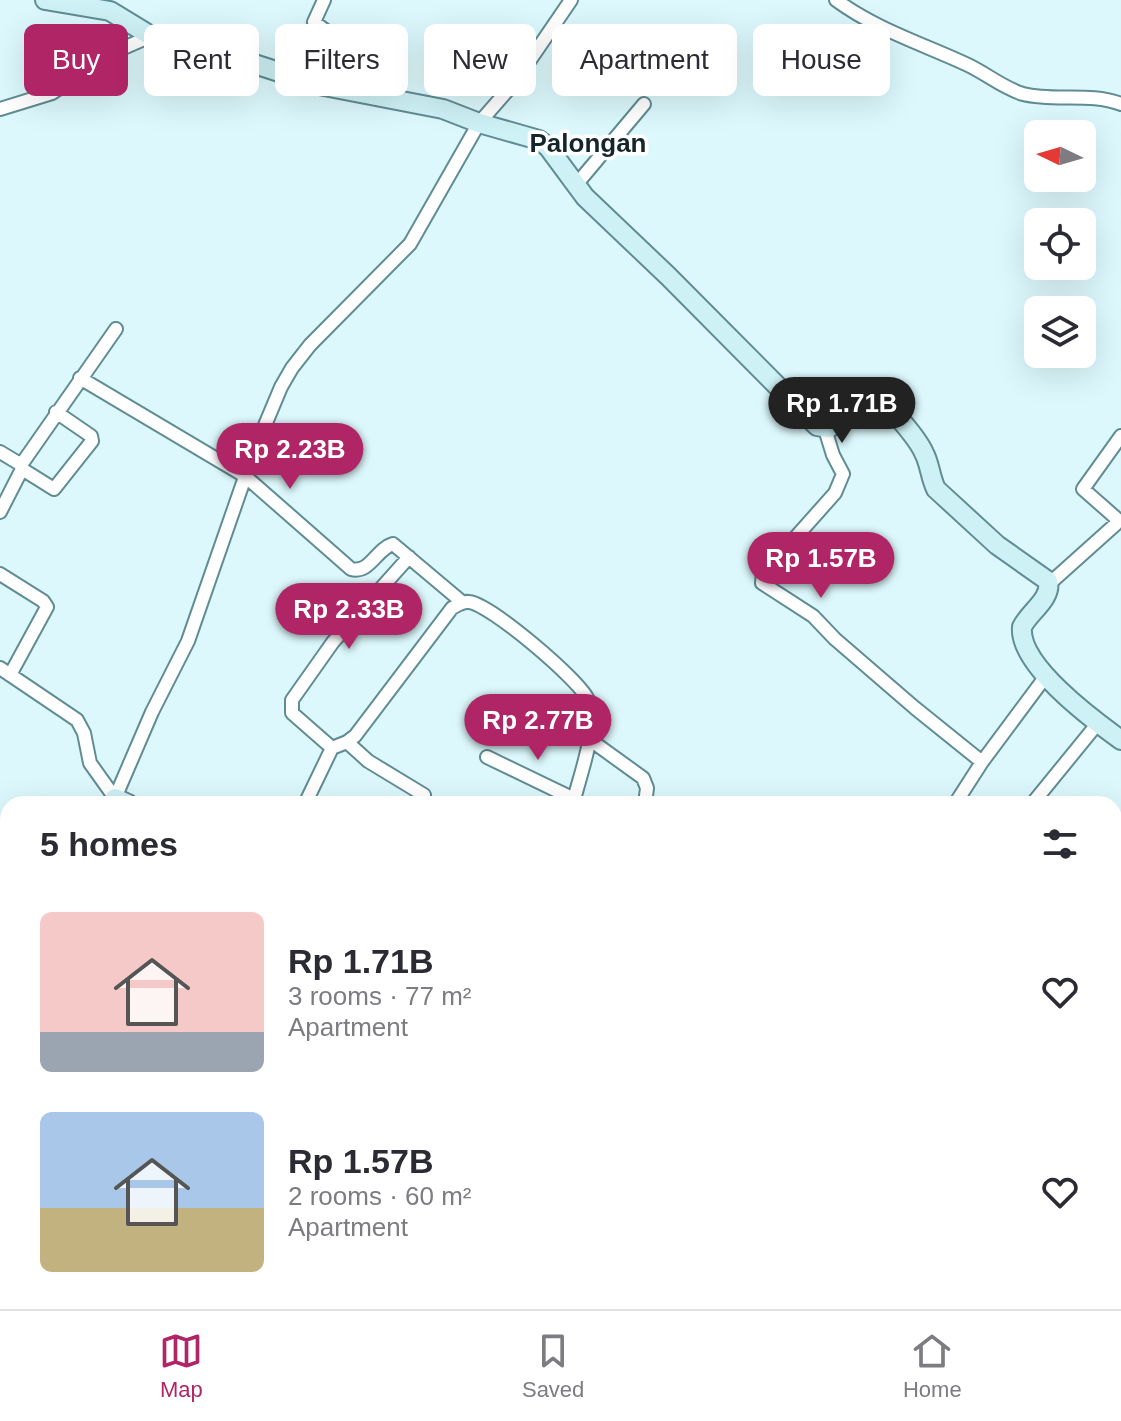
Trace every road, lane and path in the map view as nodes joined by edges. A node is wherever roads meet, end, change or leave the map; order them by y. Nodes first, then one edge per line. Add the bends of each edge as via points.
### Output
1 (324, 0) edge
2 (571, 0) edge
3 (836, 0) edge
4 (50, 1) edge
5 (317, 24) edge
6 (144, 32) edge
7 (144, 39) edge
8 (376, 96) edge
9 (644, 104) dead end
10 (1121, 104) edge
11 (0, 109) edge
12 (479, 123) junction
13 (575, 186) junction
14 (116, 329) dead end
15 (80, 378) junction
16 (56, 412) junction
17 (825, 429) junction
18 (1121, 436) edge
19 (0, 452) edge
20 (22, 467) junction
21 (245, 476) junction
22 (0, 512) edge
23 (409, 557) junction
24 (0, 574) edge
25 (1049, 584) junction
26 (462, 602) junction
27 (5, 672) edge
28 (1046, 676) junction
29 (1098, 723) junction
30 (589, 739) junction
31 (1121, 740) edge
32 (347, 742) junction
33 (332, 748) junction
34 (487, 757) dead end
35 (982, 762) junction
36 (424, 795) dead end
37 (114, 796) edge
38 (120, 796) edge
39 (309, 796) edge
40 (563, 796) edge
41 (574, 796) edge
42 (646, 796) edge
43 (960, 796) edge
44 (1039, 796) edge

1 - 5 street
2 - 12 street via 515,82
3 - 10 street via 902,39 971,66 1008,88
4 - 6 street via 110,11
7 - 11 street via 112,53 52,93
8 - 12 street via 443,109
9 - 13 street
12 - 13 street via 539,140
12 - 21 street via 410,244 292,368
13 - 17 street via 810,420
14 - 15 street
15 - 16 street
15 - 21 street
16 - 20 street
16 - 20 street via 92,441 54,489
17 - 25 street via 862,399 879,398 924,450 936,489
17 - 35 street via 842,478 835,493 763,574 762,583 813,616
18 - 25 street via 1083,489 1116,518 1116,524
19 - 20 street
20 - 22 street
21 - 23 street via 351,569 365,568 390,544
21 - 38 street via 188,641 152,712
23 - 26 street
23 - 33 street via 333,642 292,700 292,713
24 - 27 street via 47,607
25 - 28 street via 1021,632
26 - 30 street via 480,606 509,624 584,693 590,711
26 - 32 street via 446,615
27 - 37 street via 77,720 90,763
28 - 29 street
28 - 35 street
29 - 31 street
29 - 44 street
30 - 41 street
30 - 42 street via 643,778
32 - 33 street
32 - 36 street
33 - 39 street
34 - 40 street
35 - 43 street

